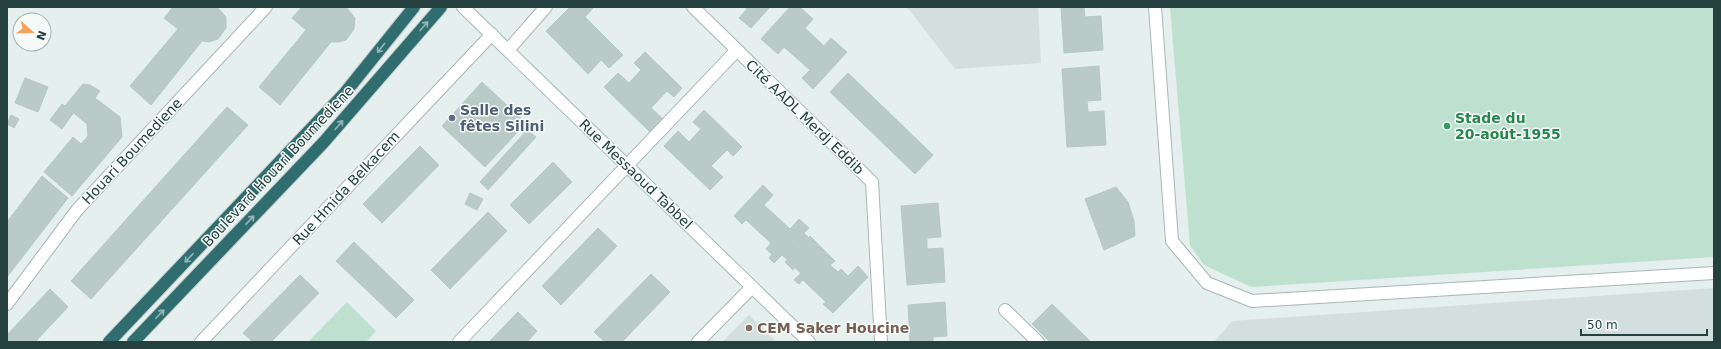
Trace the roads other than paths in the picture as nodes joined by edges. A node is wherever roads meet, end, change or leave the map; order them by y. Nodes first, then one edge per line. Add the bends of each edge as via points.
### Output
1 (266, 7) edge
2 (414, 7) edge
3 (441, 7) edge
4 (463, 7) edge
5 (546, 7) edge
6 (692, 7) edge
7 (1156, 7) edge
8 (492, 34) junction
9 (508, 50) junction
10 (737, 50) junction
11 (628, 166) junction
12 (1714, 273) edge
13 (752, 287) junction
14 (7, 304) edge
15 (1005, 310) dead end
16 (109, 342) edge
17 (133, 342) edge
18 (201, 342) edge
19 (459, 342) edge
20 (698, 342) edge
21 (809, 342) edge
22 (881, 342) edge
23 (1038, 342) edge

1 - 14 street, Houari Boumediene via 77,210
2 -> 16 highway, Boulevard Houari Boumediene via 344,94
17 -> 3 highway, Boulevard Houari Boumediene via 323,142
4 - 8 street, Rue Messaoud Tabbel
5 - 9 street
6 - 10 street, Cité AADL Merdj Eddib
7 - 12 street via 1172,241 1207,283 1252,300
8 - 9 street, Rue Messaoud Tabbel
8 - 18 street, Rue Hmida Belkacem
9 - 11 street, Rue Messaoud Tabbel
10 - 11 street
10 - 22 street, Cité AADL Merdj Eddib via 872,182
11 - 13 street, Rue Messaoud Tabbel
11 - 19 street
13 - 20 street
13 - 21 street, Rue Messaoud Tabbel
15 - 23 street

